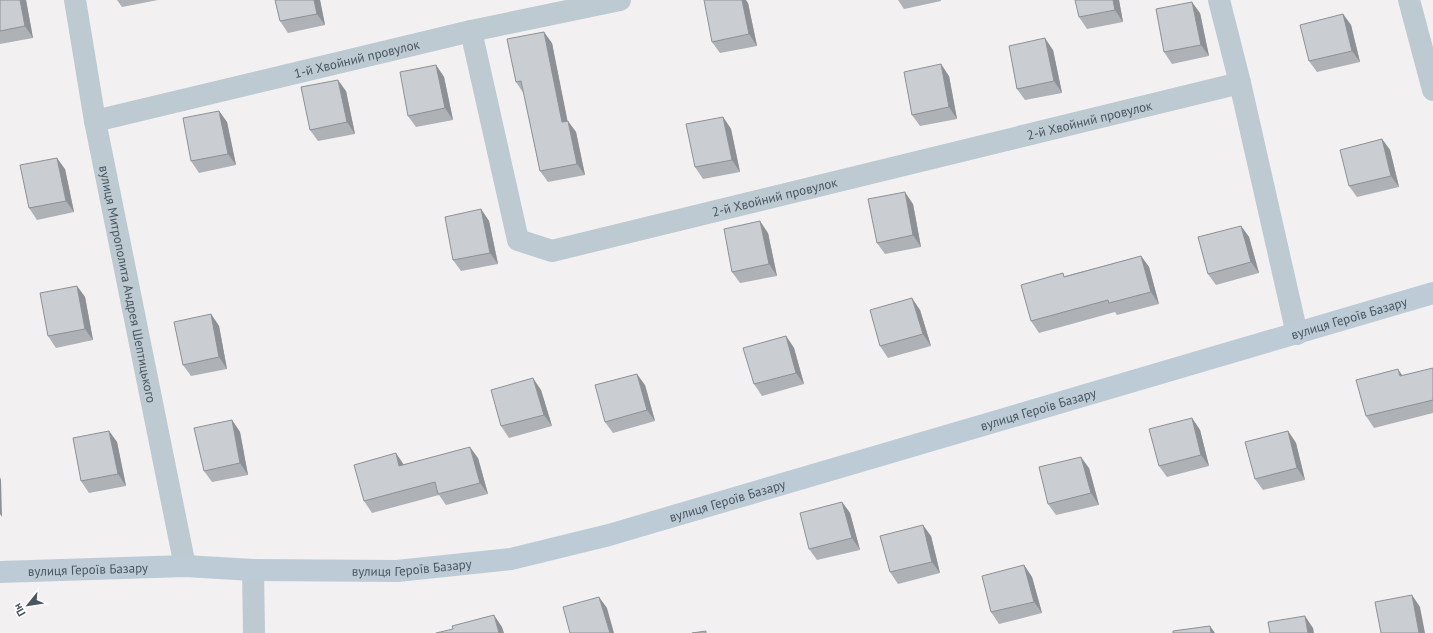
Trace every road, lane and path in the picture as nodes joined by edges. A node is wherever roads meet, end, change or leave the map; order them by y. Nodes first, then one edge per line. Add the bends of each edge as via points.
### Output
1 (75, 0) edge
2 (620, 0) edge
3 (1220, 0) edge
4 (1409, 0) edge
5 (471, 31) junction
6 (1240, 83) junction
7 (1433, 90) edge
8 (95, 121) junction
9 (1433, 293) edge
10 (1297, 334) junction
11 (185, 566) junction
12 (253, 570) junction
13 (0, 572) edge
14 (254, 633) edge

1 - 8 street, вулиця Митрополита Андрея Шептицького
2 - 5 street, 1-й Хвойний провулок
3 - 6 street
4 - 7 street
5 - 6 street, 2-й Хвойний провулок via 518,240 552,251
5 - 8 street, 1-й Хвойний провулок
6 - 10 street
8 - 11 street, вулиця Митрополита Андрея Шептицького
9 - 10 main road, вулиця Героїв Базару
10 - 12 main road, вулиця Героїв Базару via 609,535 511,559 397,571
11 - 12 main road, вулиця Героїв Базару
11 - 13 main road, вулиця Героїв Базару
12 - 14 street

